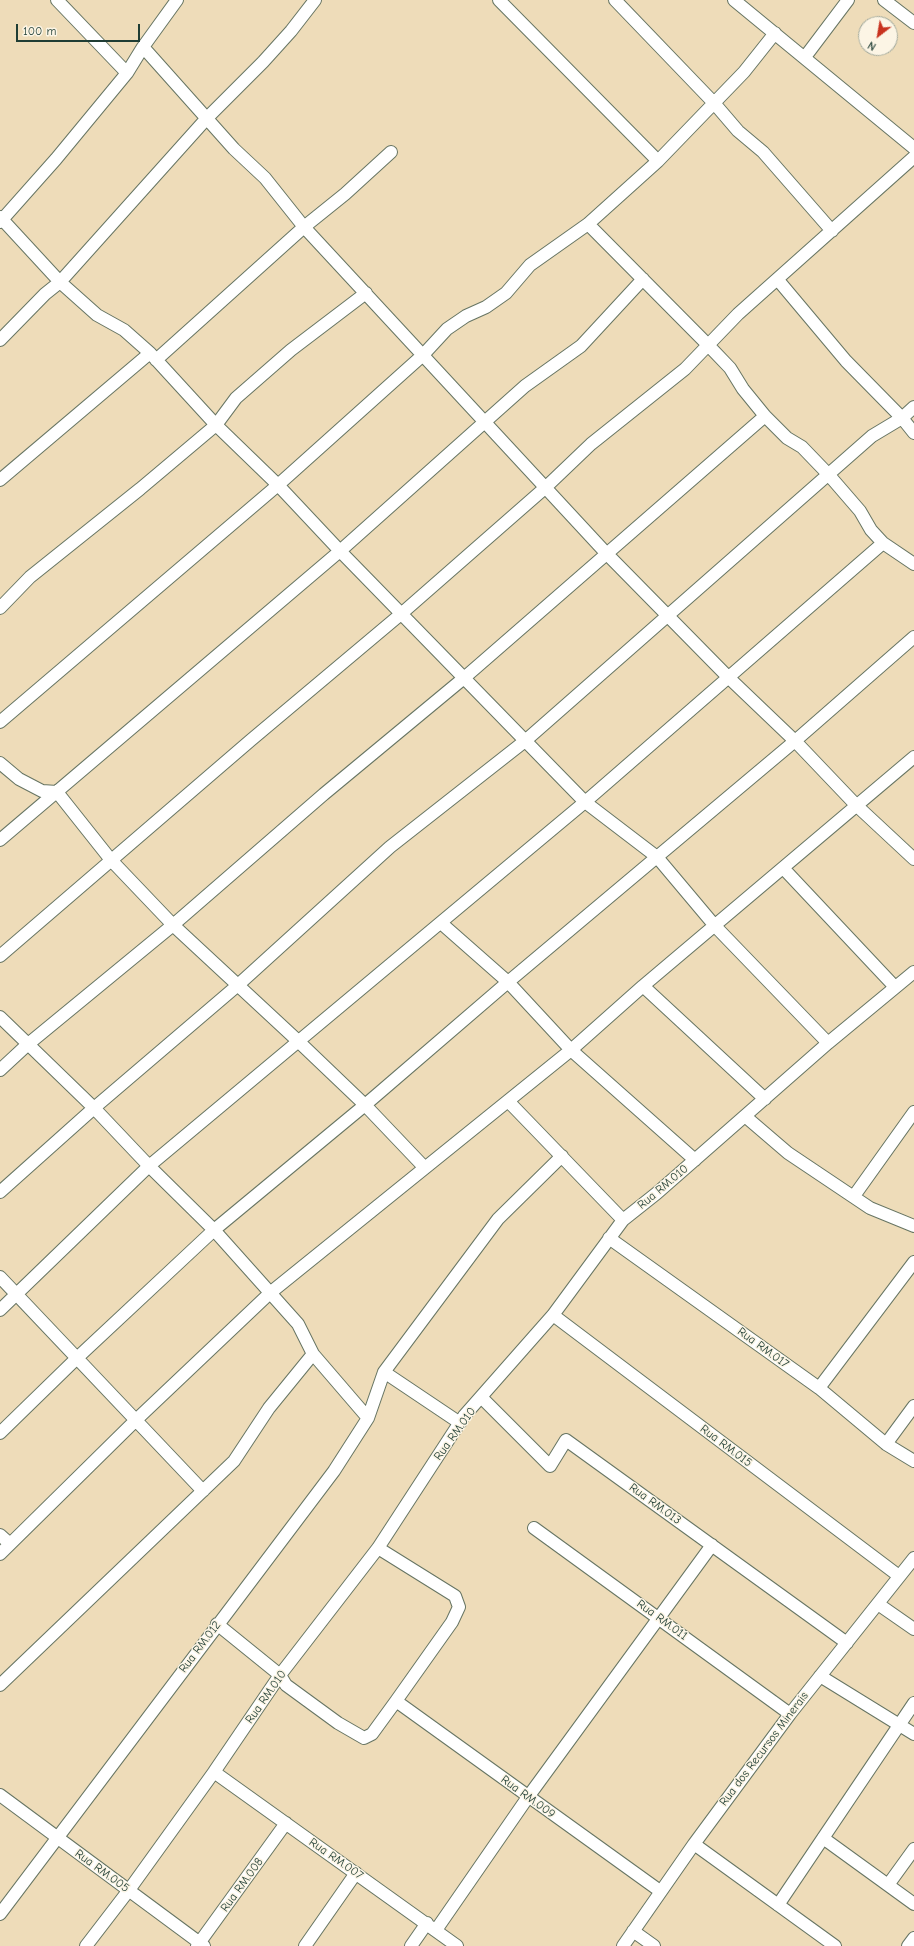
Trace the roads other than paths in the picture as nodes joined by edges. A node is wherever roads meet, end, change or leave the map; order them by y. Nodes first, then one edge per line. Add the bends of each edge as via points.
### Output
1 (57, 0) edge
2 (177, 0) edge
3 (315, 0) edge
4 (499, 0) edge
5 (616, 0) edge
6 (734, 0) edge
7 (848, 0) edge
8 (884, 0) edge
9 (914, 23) edge
10 (774, 33) junction
11 (143, 47) junction
12 (805, 57) junction
13 (127, 73) junction
14 (714, 103) junction
15 (207, 118) junction
16 (914, 148) edge
17 (390, 152) dead end
18 (914, 157) edge
19 (658, 161) junction
20 (1, 219) edge
21 (588, 224) junction
22 (304, 227) junction
23 (832, 231) junction
24 (643, 279) junction
25 (778, 280) junction
26 (60, 282) junction
27 (366, 293) junction
28 (0, 340) edge
29 (708, 345) junction
30 (423, 355) junction
31 (153, 356) junction
32 (914, 407) edge
33 (766, 416) junction
34 (902, 418) junction
35 (485, 421) junction
36 (216, 425) junction
37 (914, 433) edge
38 (828, 474) junction
39 (0, 480) edge
40 (278, 485) junction
41 (546, 487) junction
42 (883, 543) junction
43 (340, 551) junction
44 (606, 553) junction
45 (914, 564) edge
46 (0, 608) edge
47 (401, 614) junction
48 (667, 617) junction
49 (914, 637) edge
50 (728, 677) junction
51 (464, 678) junction
52 (0, 722) edge
53 (525, 741) junction
54 (795, 741) junction
55 (914, 757) edge
56 (0, 763) edge
57 (57, 792) junction
58 (585, 802) junction
59 (856, 805) junction
60 (0, 840) edge
61 (657, 857) junction
62 (914, 859) edge
63 (111, 860) junction
64 (784, 869) junction
65 (441, 923) junction
66 (173, 925) junction
67 (715, 926) junction
68 (0, 956) edge
69 (914, 972) edge
70 (508, 982) junction
71 (238, 985) junction
72 (643, 986) junction
73 (895, 987) junction
74 (0, 1017) edge
75 (298, 1040) junction
76 (828, 1043) junction
77 (27, 1045) junction
78 (571, 1050) junction
79 (0, 1070) edge
80 (765, 1100) junction
81 (508, 1101) junction
82 (365, 1105) junction
83 (94, 1108) junction
84 (914, 1112) edge
85 (746, 1117) junction
86 (562, 1156) junction
87 (695, 1160) junction
88 (149, 1166) junction
89 (425, 1168) junction
90 (0, 1192) edge
91 (854, 1196) junction
92 (623, 1220) junction
93 (914, 1226) edge
94 (214, 1230) junction
95 (609, 1238) junction
96 (914, 1262) edge
97 (0, 1277) edge
98 (270, 1292) junction
99 (16, 1294) junction
100 (0, 1310) edge
101 (552, 1315) junction
102 (313, 1354) junction
103 (78, 1358) junction
104 (384, 1372) junction
105 (819, 1388) junction
106 (482, 1398) junction
107 (914, 1406) edge
108 (368, 1418) junction
109 (136, 1420) junction
110 (460, 1423) junction
111 (0, 1433) edge
112 (886, 1444) junction
113 (914, 1461) edge
114 (203, 1491) junction
115 (534, 1528) dead end
116 (0, 1535) edge
117 (10, 1544) junction
118 (712, 1545) junction
119 (378, 1548) junction
120 (0, 1554) edge
121 (914, 1558) edge
122 (899, 1576) junction
123 (878, 1604) junction
124 (659, 1618) junction
125 (217, 1624) junction
126 (914, 1629) edge
127 (847, 1643) junction
128 (280, 1675) junction
129 (820, 1676) junction
130 (0, 1685) edge
131 (396, 1701) junction
132 (914, 1703) edge
133 (790, 1714) junction
134 (899, 1725) junction
135 (914, 1734) edge
136 (214, 1772) junction
137 (0, 1795) edge
138 (528, 1797) junction
139 (286, 1823) junction
140 (57, 1838) junction
141 (823, 1838) junction
142 (694, 1844) junction
143 (914, 1849) edge
144 (356, 1873) junction
145 (888, 1885) junction
146 (129, 1890) junction
147 (660, 1892) junction
148 (914, 1904) edge
149 (778, 1905) junction
150 (0, 1914) edge
151 (432, 1927) junction
152 (633, 1931) junction
153 (914, 1938) edge
154 (200, 1945) edge
155 (86, 1946) edge
156 (305, 1946) edge
157 (411, 1946) edge
158 (457, 1946) edge
159 (623, 1946) edge
160 (654, 1946) edge
161 (835, 1946) edge
162 (908, 1946) edge

1 - 13 street
2 - 11 street
3 - 15 street via 263,62
4 - 19 street
5 - 14 street
6 - 10 street
7 - 12 street
8 - 9 street
10 - 12 street
10 - 14 street via 744,72
11 - 13 street
11 - 15 street
12 - 16 street
13 - 20 street via 56,159
14 - 19 street
14 - 23 street via 738,131 762,152
15 - 22 street via 234,149 265,178
15 - 26 street
17 - 22 street via 345,194
18 - 23 street
19 - 21 street
20 - 26 street
21 - 24 street
21 - 30 street via 530,265 506,293 448,329
22 - 27 street
22 - 31 street
23 - 25 street
24 - 29 street
24 - 35 street via 581,346 525,386
25 - 29 street via 738,314
25 - 34 street via 846,361
26 - 28 street
26 - 31 street via 97,315 124,330
27 - 30 street
27 - 36 street via 291,350 242,393
29 - 33 street via 730,368 743,389
29 - 41 street via 685,369 591,444
30 - 35 street
30 - 40 street
31 - 36 street
31 - 39 street
32 - 34 street
33 - 38 street
33 - 44 street
34 - 37 street
34 - 38 street via 872,436
35 - 41 street
35 - 43 street
36 - 40 street
36 - 46 street via 30,577
38 - 42 street
38 - 48 street
40 - 43 street
40 - 52 street
41 - 44 street
41 - 47 street
42 - 45 street
42 - 50 street
43 - 47 street
43 - 57 street
44 - 48 street
44 - 51 street
47 - 51 street
47 - 63 street
48 - 50 street
48 - 53 street
49 - 54 street
50 - 54 street
50 - 58 street
51 - 53 street
51 - 66 street via 324,794
53 - 58 street
53 - 71 street via 390,848
54 - 59 street
54 - 61 street
55 - 59 street
56 - 57 street via 19,779 42,792
57 - 60 street
57 - 63 street
58 - 61 street
58 - 65 street
59 - 62 street
59 - 64 street
61 - 67 street
61 - 70 street
63 - 66 street
63 - 68 street
64 - 67 street
64 - 73 street
65 - 70 street
65 - 75 street
66 - 71 street
66 - 77 street
67 - 72 street
67 - 76 street
69 - 73 street, Rua RM.010
70 - 78 street
70 - 82 street
71 - 75 street
71 - 83 street
72 - 78 street
72 - 80 street
73 - 76 street, Rua RM.010
74 - 77 street
75 - 82 street
75 - 88 street
76 - 80 street, Rua RM.010
77 - 79 street
77 - 83 street
78 - 81 street
78 - 87 street
80 - 85 street, Rua RM.010
81 - 86 street
81 - 89 street
82 - 89 street
82 - 94 street
83 - 88 street
83 - 90 street
84 - 91 street
85 - 87 street, Rua RM.010
85 - 91 street via 788,1153
86 - 92 street
86 - 104 street, Rua RM.012 via 498,1219
87 - 92 street, Rua RM.010
88 - 94 street
88 - 99 street
89 - 98 street
91 - 93 street via 870,1208
92 - 95 street, Rua RM.010
94 - 98 street
94 - 103 street
95 - 101 street, Rua RM.010
95 - 105 street, Rua RM.017
96 - 105 street
97 - 99 street
98 - 102 street via 298,1324
98 - 109 street
99 - 100 street
99 - 103 street
101 - 106 street, Rua RM.010
101 - 122 street, Rua RM.015
102 - 108 street
102 - 114 street via 269,1408 234,1461
103 - 109 street
103 - 111 street
104 - 108 street, Rua RM.012
104 - 110 street
105 - 112 street, Rua RM.017
106 - 110 street, Rua RM.010
106 - 118 street, Rua RM.013 via 550,1466 566,1440
107 - 112 street
108 - 125 street, Rua RM.012 via 334,1471
109 - 114 street
109 - 117 street
110 - 119 street, Rua RM.010
112 - 113 street, Rua RM.017
114 - 130 street
115 - 124 street, Rua RM.011
116 - 117 street
117 - 120 street
118 - 124 street
118 - 127 street, Rua RM.013
119 - 128 street, Rua RM.010
119 - 131 street via 455,1596 459,1607 452,1622
121 - 122 street, Rua dos Recursos Minerais
122 - 123 street, Rua dos Recursos Minerais
123 - 126 street
123 - 127 street, Rua dos Recursos Minerais
124 - 133 street, Rua RM.011
124 - 138 street
125 - 128 street
125 - 140 street, Rua RM.012
127 - 129 street, Rua dos Recursos Minerais
128 - 131 street via 286,1685 338,1723 364,1738 372,1734
128 - 136 street, Rua RM.010
129 - 133 street, Rua dos Recursos Minerais
129 - 134 street
131 - 138 street, Rua RM.009
132 - 134 street
133 - 142 street, Rua dos Recursos Minerais
134 - 135 street
134 - 141 street
136 - 139 street, Rua RM.007
136 - 146 street, Rua RM.010
137 - 140 street, Rua RM.005
138 - 147 street, Rua RM.009
138 - 151 street
139 - 144 street, Rua RM.007
139 - 154 street, Rua RM.008
140 - 146 street, Rua RM.005
140 - 150 street, Rua RM.012
141 - 145 street
141 - 149 street
142 - 147 street, Rua dos Recursos Minerais
142 - 149 street
143 - 145 street
144 - 151 street, Rua RM.007
144 - 156 street
145 - 148 street
146 - 154 street, Rua RM.005
146 - 155 street, Rua RM.010
147 - 152 street, Rua dos Recursos Minerais
149 - 161 street
151 - 157 street
151 - 158 street, Rua RM.007
152 - 159 street, Rua dos Recursos Minerais
152 - 160 street
153 - 162 street

